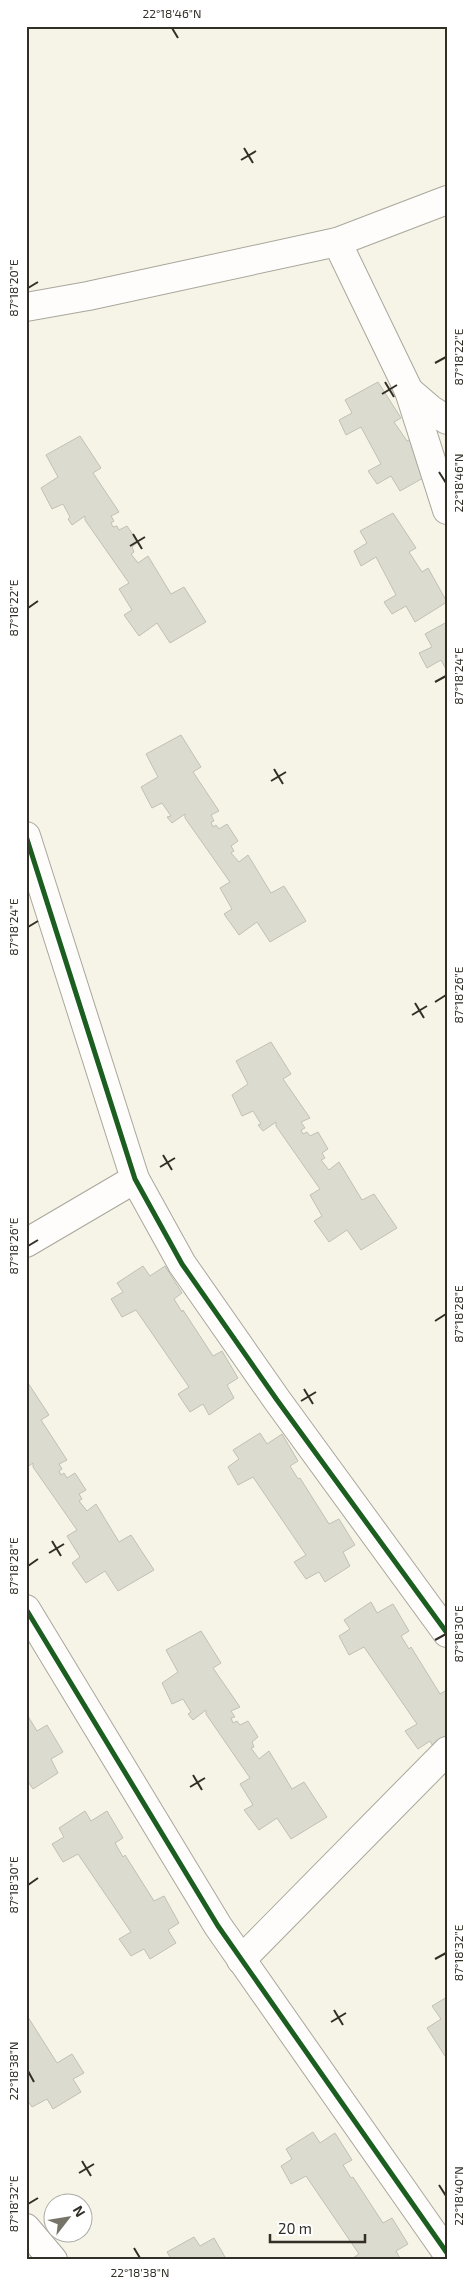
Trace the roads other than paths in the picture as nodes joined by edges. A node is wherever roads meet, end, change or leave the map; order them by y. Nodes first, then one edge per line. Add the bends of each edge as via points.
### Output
1 (447, 200) edge
2 (337, 242) junction
3 (26, 307) edge
4 (409, 391) junction
5 (447, 420) edge
6 (447, 510) edge
7 (26, 836) edge
8 (135, 1179) junction
9 (26, 1243) edge
10 (26, 1609) edge
11 (447, 1633) edge
12 (447, 1751) edge
13 (241, 1960) junction
14 (26, 2228) edge
15 (447, 2253) edge
16 (53, 2260) edge

1 - 2 street
2 - 3 street
2 - 4 street
4 - 5 street
4 - 6 street
7 - 8 street
8 - 9 street
8 - 11 street via 182,1264
10 - 13 street
12 - 13 street
13 - 15 street
14 - 16 street

